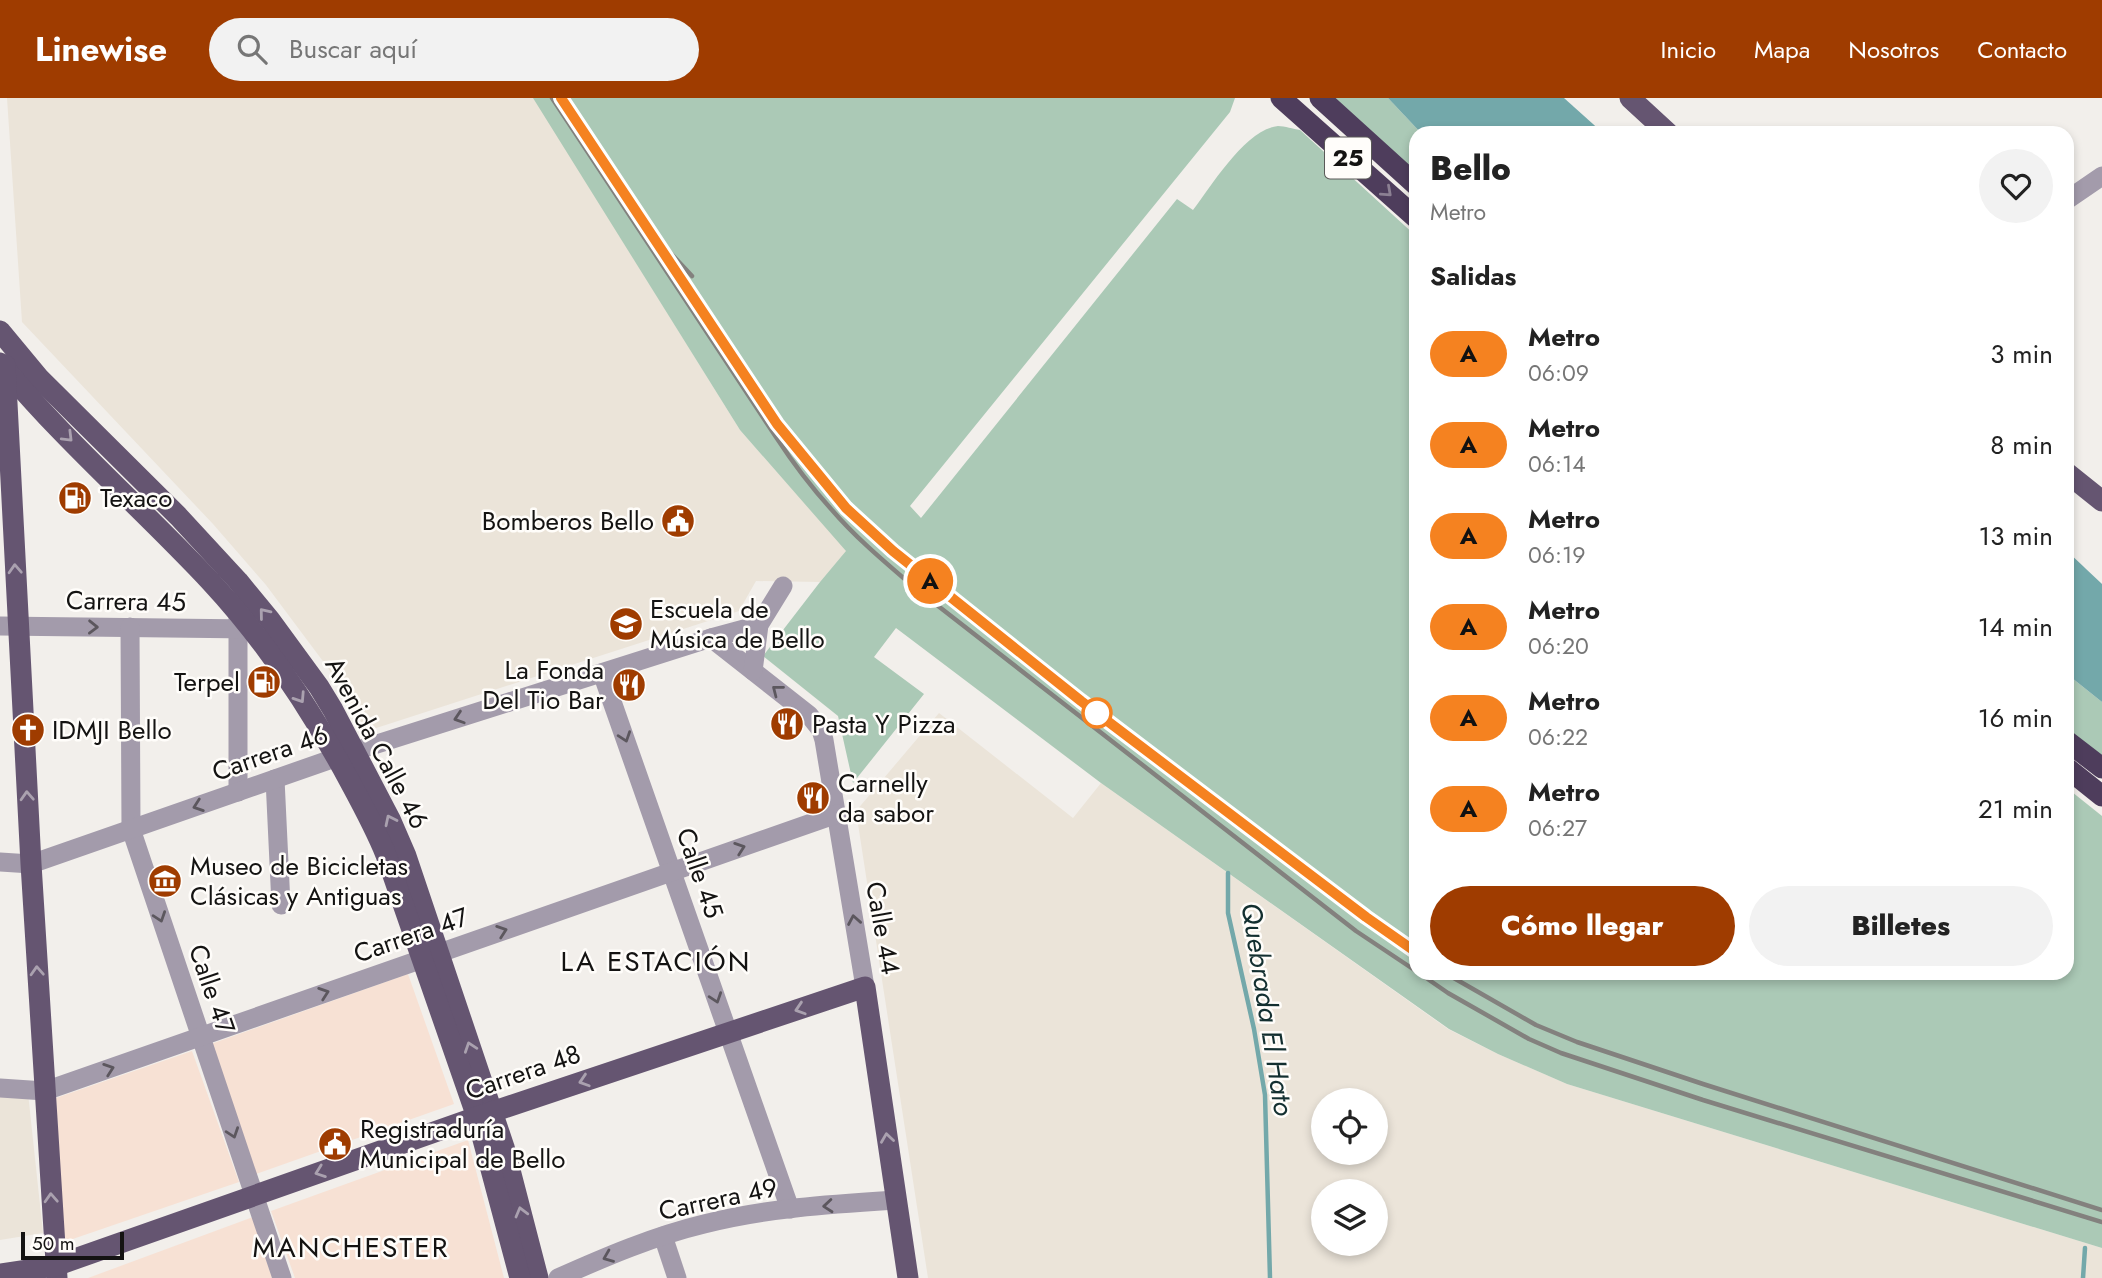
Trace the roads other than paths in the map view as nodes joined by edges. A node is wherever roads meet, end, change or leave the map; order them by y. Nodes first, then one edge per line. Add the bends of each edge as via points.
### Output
1 (1281, 98) edge
2 (1320, 98) edge
3 (1630, 98) edge
4 (1660, 126) edge
5 (2102, 176) edge
6 (1409, 179) edge
7 (2074, 196) edge
8 (1409, 212) edge
9 (2, 333) edge
10 (3, 366) edge
11 (55, 395) junction
12 (3, 396) edge
13 (29, 396) junction
14 (2074, 479) edge
15 (2102, 501) edge
16 (783, 586) dead end
17 (242, 623) junction
18 (759, 625) junction
19 (9, 626) edge
20 (130, 627) junction
21 (711, 638) junction
22 (753, 671) junction
23 (602, 673) junction
24 (2074, 746) edge
25 (346, 754) junction
26 (2102, 768) edge
27 (2074, 774) edge
28 (275, 779) junction
29 (238, 792) junction
30 (2102, 796) edge
31 (837, 814) junction
32 (131, 829) junction
33 (0, 862) edge
34 (31, 864) junction
35 (672, 872) junction
36 (281, 905) dead end
37 (430, 956) junction
38 (865, 987) junction
39 (728, 1033) junction
40 (200, 1037) junction
41 (0, 1088) edge
42 (45, 1091) junction
43 (485, 1114) junction
44 (254, 1196) junction
45 (896, 1200) junction
46 (790, 1209) junction
47 (663, 1236) junction
48 (56, 1272) edge
49 (0, 1274) edge
50 (282, 1278) edge
51 (520, 1278) edge
52 (538, 1278) edge
53 (558, 1278) edge
54 (677, 1278) edge
55 (908, 1278) edge

1 -> 8 highway, 25
2 - 6 highway, 25
3 - 4 main road
5 - 7 street
9 - 10 main road
9 - 11 main road, Avenida Calle 46
10 - 12 main road
10 - 13 main road, Avenida Calle 46
11 - 13 street
25 -> 11 main road, Avenida Calle 46 via 319,687 238,581
12 - 13 street
19 -> 12 main road
13 -> 17 main road, Avenida Calle 46 via 165,534
14 - 15 main road
16 - 18 street
17 - 20 street, Carrera 45
17 -> 25 main road, Avenida Calle 46 via 282,669 320,727
17 - 29 street
18 - 21 street, Carrera 46
18 - 22 street
19 -> 20 street, Carrera 45
34 -> 19 main road
20 - 32 street, Calle 47
21 - 22 street, Calle 44
21 - 23 street, Carrera 46
31 -> 22 street, Calle 44 via 821,730
23 -> 25 street, Carrera 46
23 -> 35 street, Calle 45
24 - 26 highway
25 - 28 street, Carrera 46
25 - 37 main road, Avenida Calle 46
27 - 30 highway
28 - 29 street, Carrera 46
28 - 36 street
29 -> 32 street, Carrera 46
35 -> 31 street, Carrera 47
38 -> 31 street, Calle 44
32 - 34 street, Carrera 46
32 -> 40 street, Calle 47
33 - 34 street, Carrera 46
42 -> 34 main road
37 -> 35 street, Carrera 47
35 -> 39 street, Calle 45
40 -> 37 street, Carrera 47
37 - 43 main road, Avenida Calle 46
38 -> 39 main road, Carrera 48
45 -> 38 main road, Calle 44
39 -> 43 main road, Carrera 48
39 - 46 street, Calle 45
42 -> 40 street, Carrera 47
40 -> 44 street, Calle 47
41 - 42 street, Carrera 47
48 -> 42 main road
43 -> 44 main road, Carrera 48
43 - 51 main road, Avenida Calle 46
52 -> 43 main road, Avenida Calle 46 via 510,1169
44 - 48 main road, Carrera 48
44 - 50 street, Calle 47
45 -> 46 street, Carrera 49
45 - 55 main road, Calle 44
46 - 47 street, Carrera 49 via 719,1220
47 -> 53 street, Carrera 49
47 - 54 street
48 - 49 main road, Carrera 48

